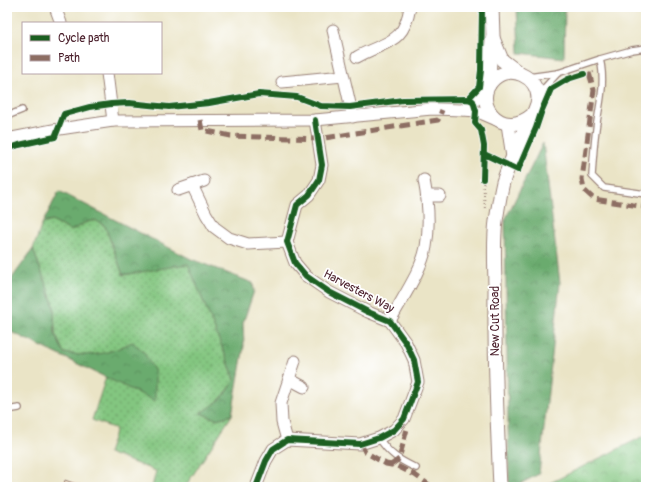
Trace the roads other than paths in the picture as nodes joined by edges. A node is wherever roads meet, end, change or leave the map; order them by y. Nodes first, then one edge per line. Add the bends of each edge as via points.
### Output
1 (55, 7) edge
2 (410, 7) edge
3 (492, 7) edge
4 (61, 22) edge
5 (333, 30) dead end
6 (493, 36) junction
7 (646, 48) edge
8 (357, 57) dead end
9 (600, 59) junction
10 (558, 73) junction
11 (107, 74) edge
12 (523, 75) junction
13 (343, 76) junction
14 (282, 82) dead end
15 (488, 88) junction
16 (22, 110) dead end
17 (463, 110) junction
18 (534, 111) junction
19 (7, 116) edge
20 (353, 117) junction
21 (315, 120) junction
22 (113, 121) junction
23 (503, 122) junction
24 (7, 139) edge
25 (513, 157) junction
26 (424, 180) dead end
27 (204, 181) dead end
28 (192, 185) junction
29 (178, 190) dead end
30 (646, 194) edge
31 (427, 196) junction
32 (440, 196) dead end
33 (287, 242) junction
34 (390, 321) junction
35 (295, 361) dead end
36 (289, 379) junction
37 (304, 387) dead end
38 (19, 408) dead end
39 (7, 410) edge
40 (379, 438) junction
41 (286, 440) junction
42 (416, 468) dead end
43 (256, 487) edge
44 (500, 487) edge

1 - 4 street
2 - 8 street via 405,28 395,39
3 - 6 street
5 - 13 street
6 - 12 street via 502,60
6 - 15 street
7 - 9 lane
9 - 10 lane
9 - 30 lane via 603,82 592,176 604,188
10 - 12 lane
10 - 18 lane via 545,87
11 - 22 street
12 - 15 street via 511,72 503,74
12 - 18 street via 536,90 538,98
13 - 14 street
13 - 20 street
15 - 17 street
15 - 23 street via 488,108 492,115
16 - 19 lane
17 - 20 street via 424,110
17 - 23 street via 476,111
18 - 23 street via 525,120 516,124
18 - 25 street, New Cut Road
20 - 21 street
21 - 22 street
21 - 33 street via 322,165 319,180 309,195 297,205
22 - 24 street
23 - 25 street
25 - 44 street, New Cut Road via 503,182 496,222 494,351
26 - 31 street
27 - 28 street
28 - 29 street
28 - 33 street via 214,226 229,238 248,244
31 - 32 street
31 - 34 street via 426,248 418,269
33 - 34 street, Harvesters Way via 295,263 306,276 329,292
34 - 40 street, Harvesters Way via 409,348 418,382 404,419 394,430
35 - 36 street
36 - 37 street
36 - 41 street via 281,403
38 - 39 lane
40 - 41 street, Harvesters Way via 360,444
40 - 42 lane via 393,456
41 - 43 street via 273,449

